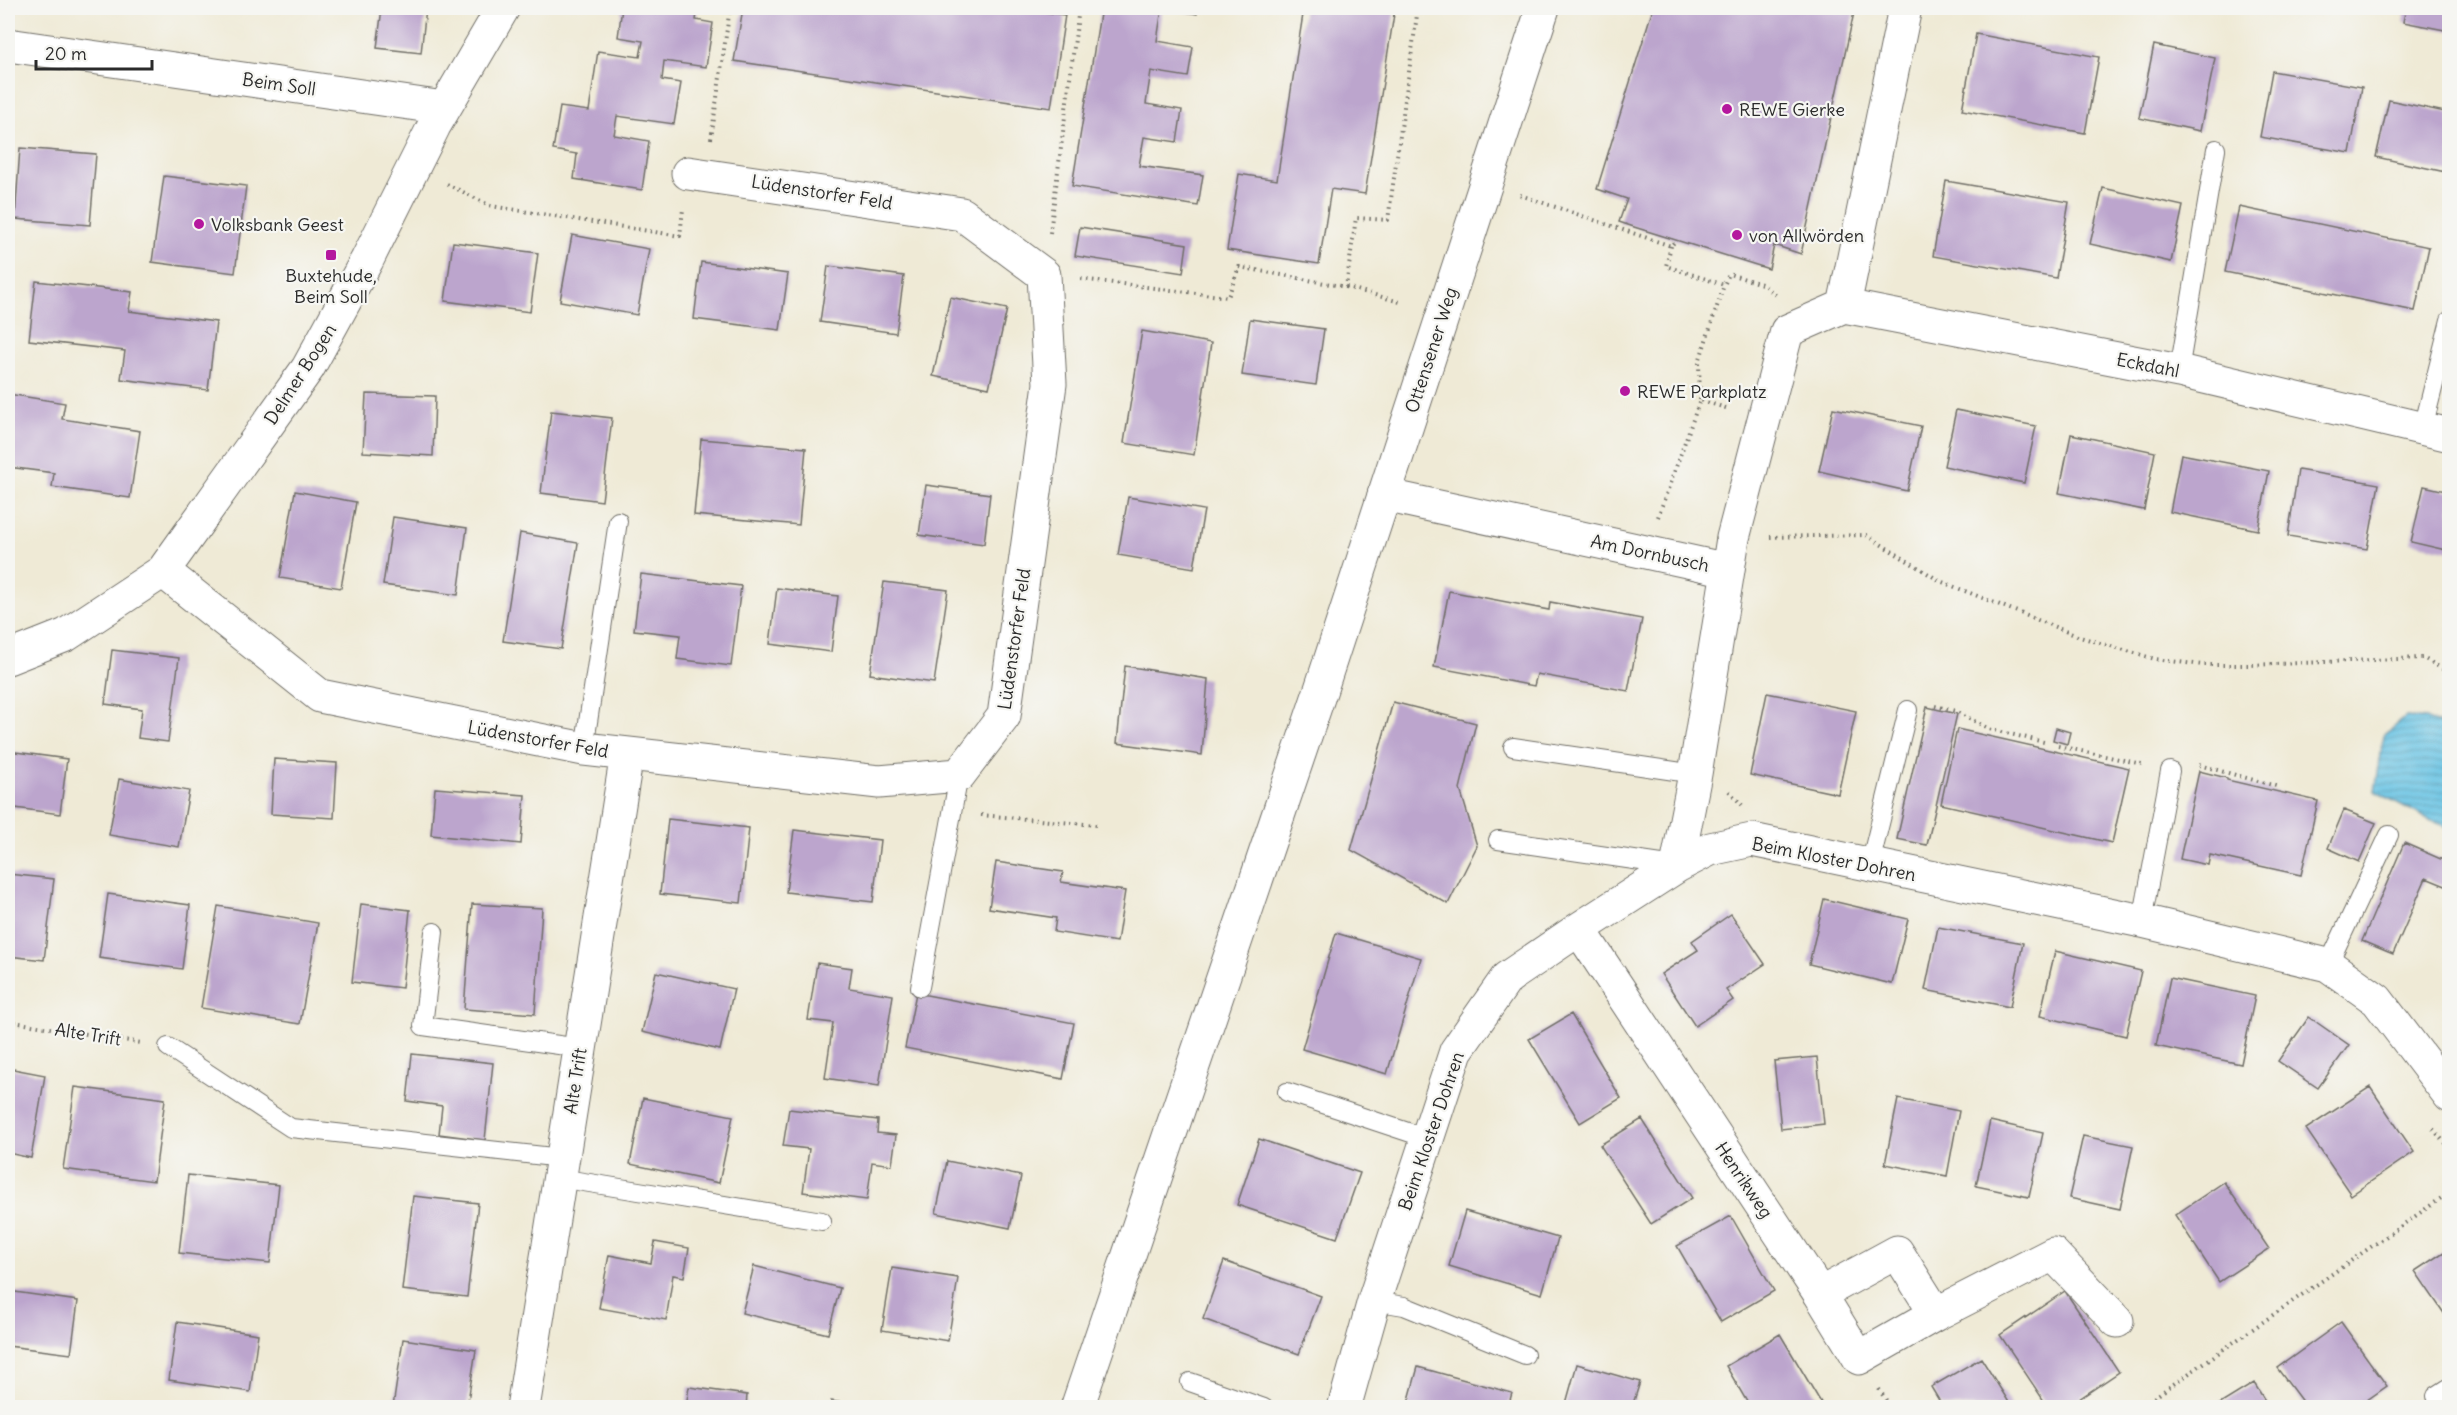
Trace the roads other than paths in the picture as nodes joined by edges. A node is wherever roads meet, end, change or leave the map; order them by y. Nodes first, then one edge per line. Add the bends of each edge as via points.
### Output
1 (503, 8) edge
2 (1543, 8) edge
3 (1905, 8) edge
4 (8, 45) edge
5 (444, 108) junction
6 (2216, 149) dead end
7 (697, 174) road end
8 (1844, 306) junction
9 (2450, 320) edge
10 (2180, 371) junction
11 (2436, 432) edge
12 (1384, 495) junction
13 (618, 521) dead end
14 (1728, 570) junction
15 (163, 571) junction
16 (8, 658) edge
17 (1908, 710) road end
18 (1513, 747) dead end
19 (584, 749) junction
20 (627, 754) junction
21 (2170, 771) road end
22 (1695, 774) junction
23 (959, 776) junction
24 (2389, 835) dead end
25 (1498, 840) dead end
26 (1870, 864) junction
27 (1677, 866) junction
28 (2142, 921) junction
29 (1579, 929) junction
30 (434, 932) dead end
31 (2328, 965) junction
32 (920, 987) dead end
33 (168, 1047) road end
34 (580, 1048) junction
35 (1287, 1092) dead end
36 (2450, 1096) edge
37 (1426, 1138) junction
38 (561, 1168) junction
39 (822, 1221) dead end
40 (1820, 1294) junction
41 (1374, 1301) junction
42 (1936, 1314) junction
43 (2117, 1321) dead end
44 (1525, 1355) dead end
45 (1190, 1382) dead end
46 (523, 1407) edge
47 (1077, 1407) edge
48 (1264, 1407) edge
49 (1344, 1407) edge

1 - 5 street, Delmer Bogen
2 - 12 street, Ottensener Weg
3 - 8 street
4 - 5 street, Beim Soll
5 - 15 street, Delmer Bogen via 308,368
6 - 10 lane
7 - 23 street, Lüdenstorfer Feld via 962,214 1044,274 1050,384 1004,716
8 - 10 street, Eckdahl
8 - 14 street via 1787,331
9 - 11 lane
10 - 11 street, Eckdahl
12 - 14 street, Am Dornbusch
12 - 47 street, Ottensener Weg
13 - 19 lane
14 - 22 street, Am Dornbusch
15 - 16 street, Delmer Bogen via 66,635
15 - 19 street, Lüdenstorfer Feld via 320,696
17 - 26 lane
18 - 22 lane
19 - 20 street, Lüdenstorfer Feld
20 - 23 street, Lüdenstorfer Feld via 879,782
20 - 34 street, Alte Trift
21 - 28 lane
22 - 27 street, Am Dornbusch
23 - 32 lane
24 - 31 lane
25 - 27 lane
26 - 27 street, Beim Kloster Dohren via 1752,840 1710,849
26 - 28 street, Beim Kloster Dohren
27 - 29 street, Beim Kloster Dohren
28 - 31 street, Beim Kloster Dohren
29 - 37 street, Beim Kloster Dohren via 1507,978 1456,1051
29 - 40 street, Henrikweg
30 - 34 lane via 423,1026
31 - 36 street, Beim Kloster Dohren via 2377,1000
33 - 38 lane via 291,1128
34 - 38 street, Alte Trift
35 - 37 lane
37 - 41 street, Beim Kloster Dohren
38 - 39 lane
38 - 46 street, Alte Trift
40 - 42 street via 1897,1252
40 - 42 street, Henrikweg via 1859,1358
41 - 44 lane via 1404,1306
41 - 49 street, Beim Kloster Dohren
42 - 43 street via 2053,1254
45 - 48 lane

